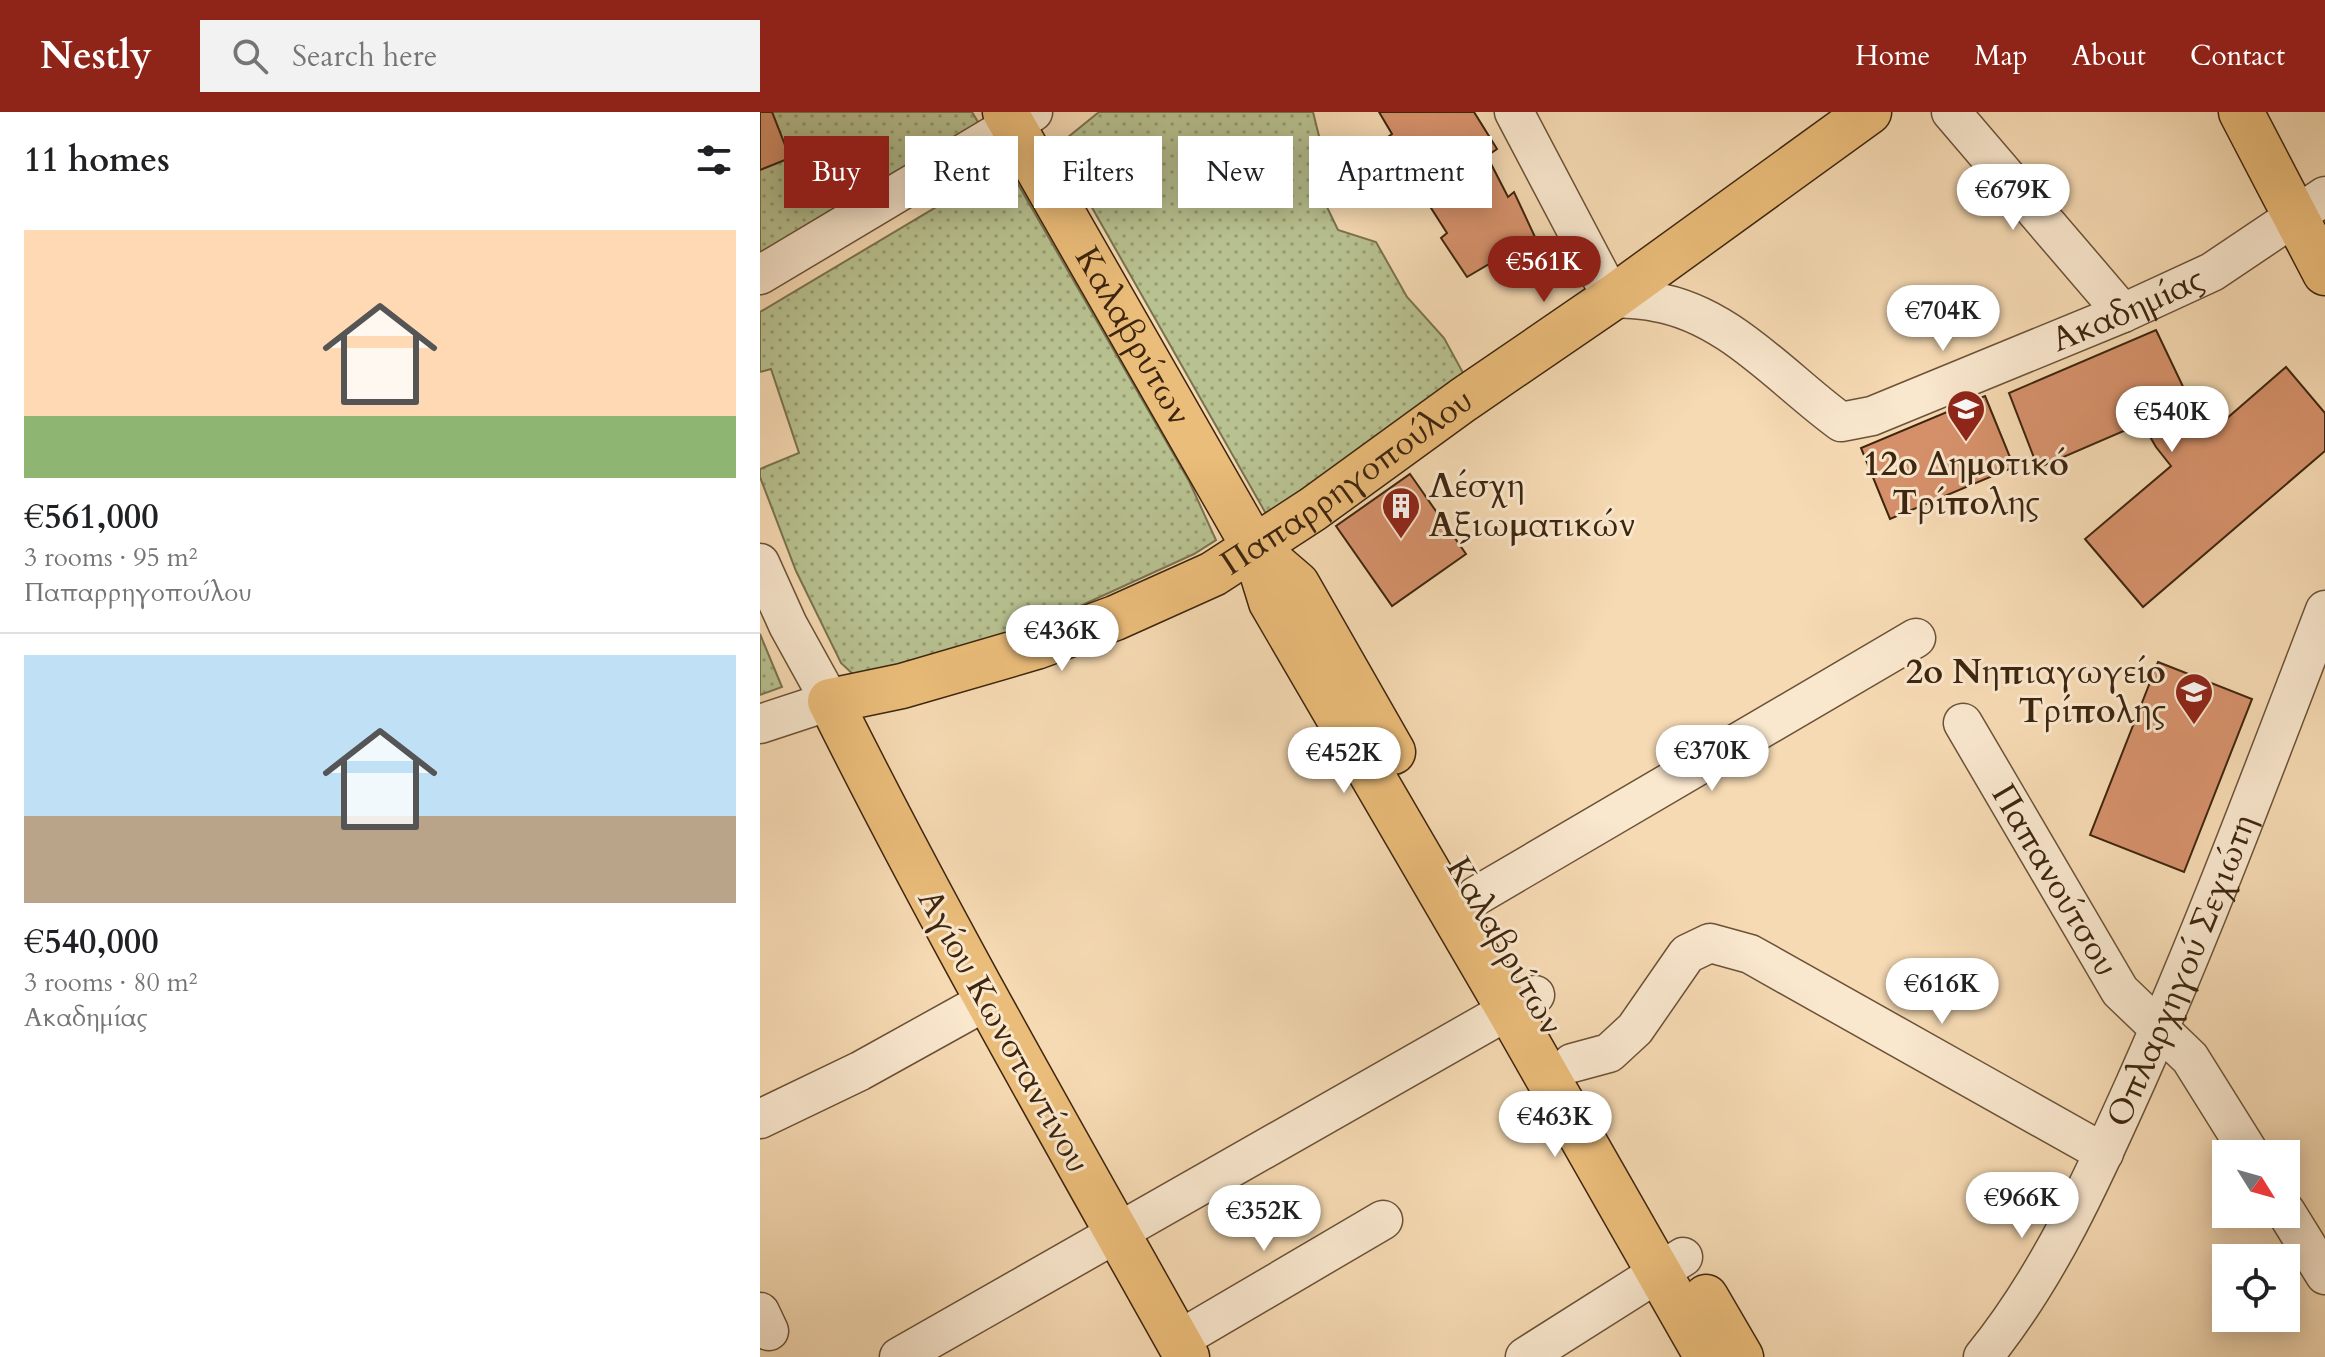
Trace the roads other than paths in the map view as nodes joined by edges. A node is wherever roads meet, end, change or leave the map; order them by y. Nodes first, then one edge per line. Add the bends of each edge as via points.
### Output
1 (1514, 112) edge
2 (1869, 112) edge
3 (1951, 112) edge
4 (2241, 112) edge
5 (1017, 117) edge
6 (2310, 206) edge
7 (2325, 273) edge
8 (760, 275) edge
9 (1612, 298) junction
10 (2123, 313) junction
11 (1254, 547) junction
12 (760, 563) edge
13 (2325, 610) edge
14 (1916, 638) dead end
15 (830, 701) junction
16 (1963, 723) dead end
17 (760, 724) edge
18 (1476, 896) junction
19 (988, 1000) junction
20 (1522, 1003) junction
21 (2160, 1027) junction
22 (1572, 1063) junction
23 (760, 1119) edge
24 (2241, 1140) edge
25 (2104, 1153) junction
26 (1383, 1220) dead end
27 (2296, 1228) edge
28 (1116, 1235) junction
29 (1672, 1265) junction
30 (2325, 1275) edge
31 (1182, 1349) edge
32 (899, 1357) edge
33 (1525, 1357) edge
34 (1707, 1357) edge
35 (1741, 1357) edge
36 (1983, 1357) edge

1 - 9 street
2 - 9 main road, Παπαρρηγοπούλου
3 - 10 street
4 - 6 main road
5 - 8 street
5 - 11 main road, Καλαβρύτων
6 - 7 main road
6 - 10 street, Ακαδημίας via 2212,272
9 - 10 street, Ακαδημίας via 1657,302 1718,326 1841,422 1872,416
9 - 11 main road, Παπαρρηγοπούλου
11 - 15 main road, Παπαρρηγοπούλου via 1213,574 1036,647
11 - 18 main road, Καλαβρύτων via 1297,584
11 - 20 main road, Καλαβρύτων via 1271,602
12 - 15 street
13 - 21 street, Οπλαρχηγού Σεχιώτη
14 - 18 street
15 - 17 street, Παπαρρηγοπούλου
15 - 19 main road, Αγίου Κωνσταντίνου
16 - 21 street, Παπανούτσου via 2120,991
18 - 20 main road, Καλαβρύτων
19 - 23 street
19 - 28 main road, Αγίου Κωνσταντίνου
20 - 22 main road, Καλαβρύτων
20 - 28 street
20 - 29 main road, Καλαβρύτων
21 - 24 street, Παπανούτσου via 2190,1058
21 - 25 street, Οπλαρχηγού Σεχιώτη
22 - 25 street via 1609,1053 1635,1029 1687,954 1710,943 1750,954
22 - 29 main road, Καλαβρύτων
25 - 36 street, Οπλαρχηγού Σεχιώτη via 2011,1322
26 - 31 street
27 - 30 street
28 - 31 main road, Αγίου Κωνσταντίνου
28 - 32 street
29 - 33 street
29 - 34 main road, Καλαβρύτων
29 - 35 main road, Καλαβρύτων

